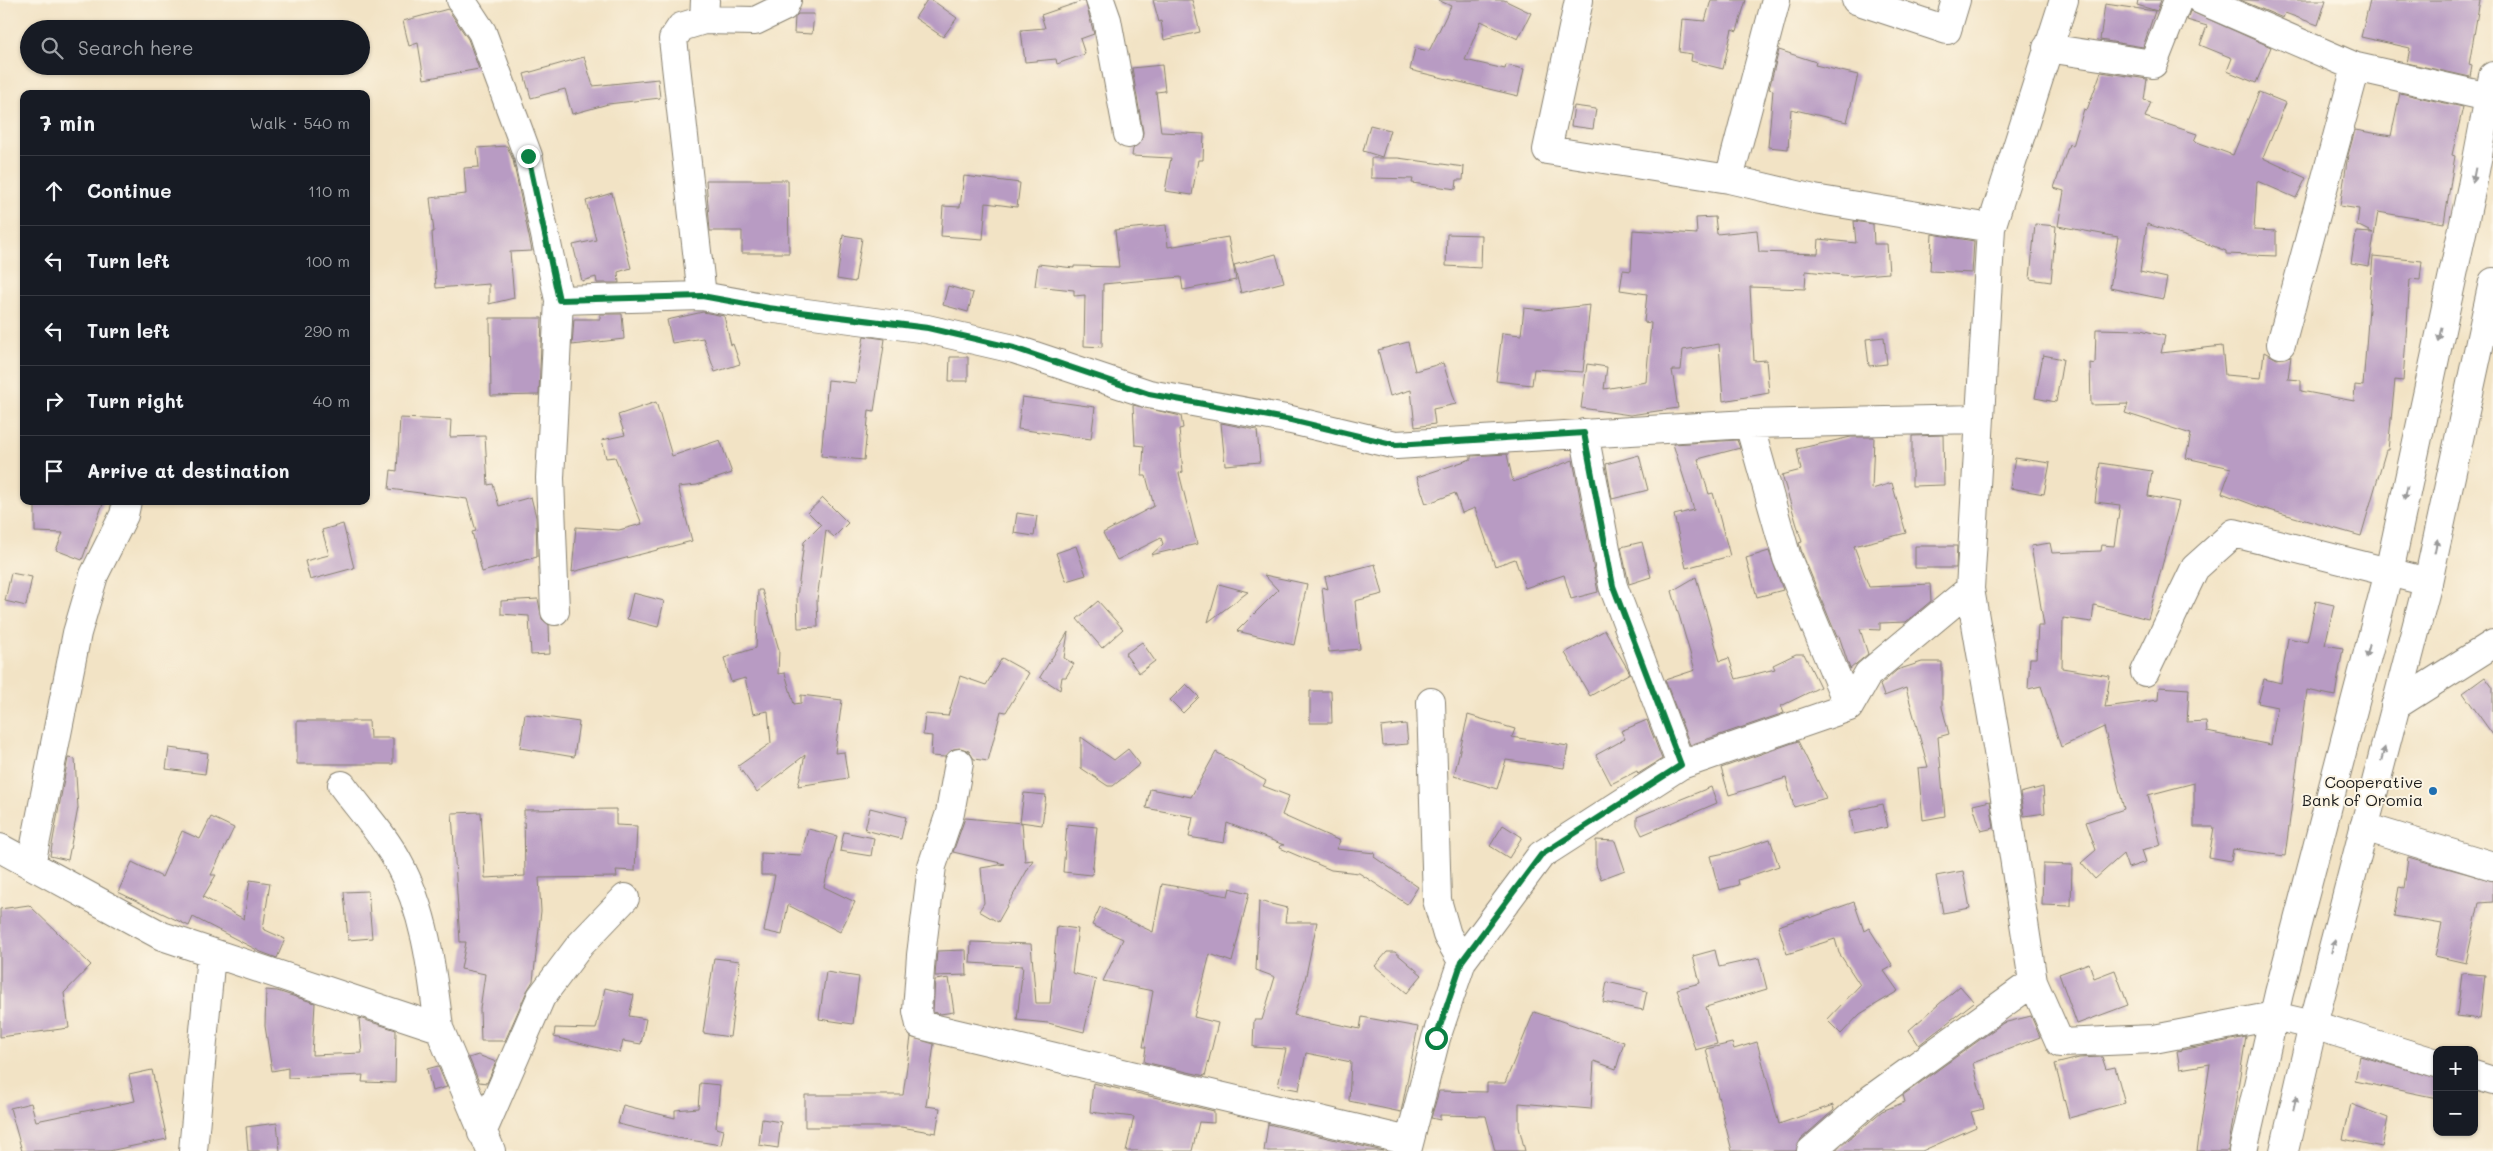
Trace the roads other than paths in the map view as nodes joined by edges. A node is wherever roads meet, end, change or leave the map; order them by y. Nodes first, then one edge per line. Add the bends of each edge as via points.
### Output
1 (461, 0) edge
2 (787, 0) edge
3 (1100, 0) edge
4 (1579, 0) edge
5 (1776, 0) edge
6 (1856, 0) edge
7 (1956, 0) edge
8 (2064, 0) edge
9 (2178, 0) edge
10 (2201, 0) edge
11 (705, 10) edge
12 (2047, 48) junction
13 (2356, 67) junction
14 (2492, 90) edge
15 (1128, 134) dead end
16 (1729, 179) junction
17 (1991, 228) junction
18 (2493, 282) edge
19 (702, 296) junction
20 (559, 300) junction
21 (2281, 344) dead end
22 (1978, 419) junction
23 (1749, 424) junction
24 (1584, 433) junction
25 (126, 505) edge
26 (2389, 572) junction
27 (2428, 582) junction
28 (1970, 589) junction
29 (555, 611) dead end
30 (2493, 644) edge
31 (2145, 672) dead end
32 (1431, 702) dead end
33 (2395, 706) junction
34 (1849, 707) junction
35 (959, 762) dead end
36 (1681, 765) junction
37 (342, 785) dead end
38 (2364, 827) junction
39 (0, 848) edge
40 (31, 865) junction
41 (2493, 866) edge
42 (625, 898) dead end
43 (211, 954) junction
44 (1462, 961) junction
45 (2033, 982) junction
46 (2274, 1016) junction
47 (2313, 1025) junction
48 (439, 1028) junction
49 (2433, 1063) edge
50 (2478, 1076) edge
51 (2493, 1081) edge
52 (487, 1142) edge
53 (1408, 1146) edge
54 (193, 1151) edge
55 (1810, 1151) edge
56 (2243, 1151) edge
57 (2284, 1151) edge

1 - 20 main road via 482,32 528,156
2 - 11 main road via 784,7 755,21
3 - 15 main road via 1107,20
4 - 16 main road via 1547,150
5 - 16 main road
6 - 7 main road via 1947,30
8 - 12 main road
9 - 12 main road via 2153,64
10 - 13 main road
11 - 19 main road via 681,27 673,39
12 - 17 main road
13 - 14 main road
13 - 21 main road
14 -> 26 main road
16 - 17 main road via 1814,199
17 - 22 main road
27 -> 18 main road
19 - 20 main road
19 - 24 main road via 768,308 928,328 1014,348 1149,394 1291,420 1396,445
20 - 29 main road via 550,478
22 - 23 main road
22 - 28 main road
23 - 24 main road
23 - 34 main road via 1787,558
24 - 36 main road via 1613,586
25 - 40 main road via 124,516 94,575 77,634
26 - 27 main road
26 - 31 main road via 2234,533 2195,568
26 -> 46 main road
27 - 33 main road
28 - 34 main road via 1868,674
28 - 45 main road
30 - 33 main road
32 - 44 main road via 1437,900 1447,935
38 -> 33 main road
34 - 36 main road
35 - 53 main road via 950,813 932,866 921,955 917,1011 920,1024
36 - 44 main road via 1541,855
37 - 48 main road via 398,860 414,894 431,958
38 - 41 main road
47 -> 38 main road
39 - 40 main road
40 - 43 main road via 162,936
42 - 52 main road via 580,946 541,997
43 - 48 main road
43 - 54 main road
44 - 53 main road via 1436,1038
45 - 46 main road via 2060,1043 2154,1039
45 - 55 main road via 1870,1099
46 - 47 main road
46 - 56 main road
47 - 49 main road
57 -> 47 main road
48 - 52 main road
50 - 51 main road

